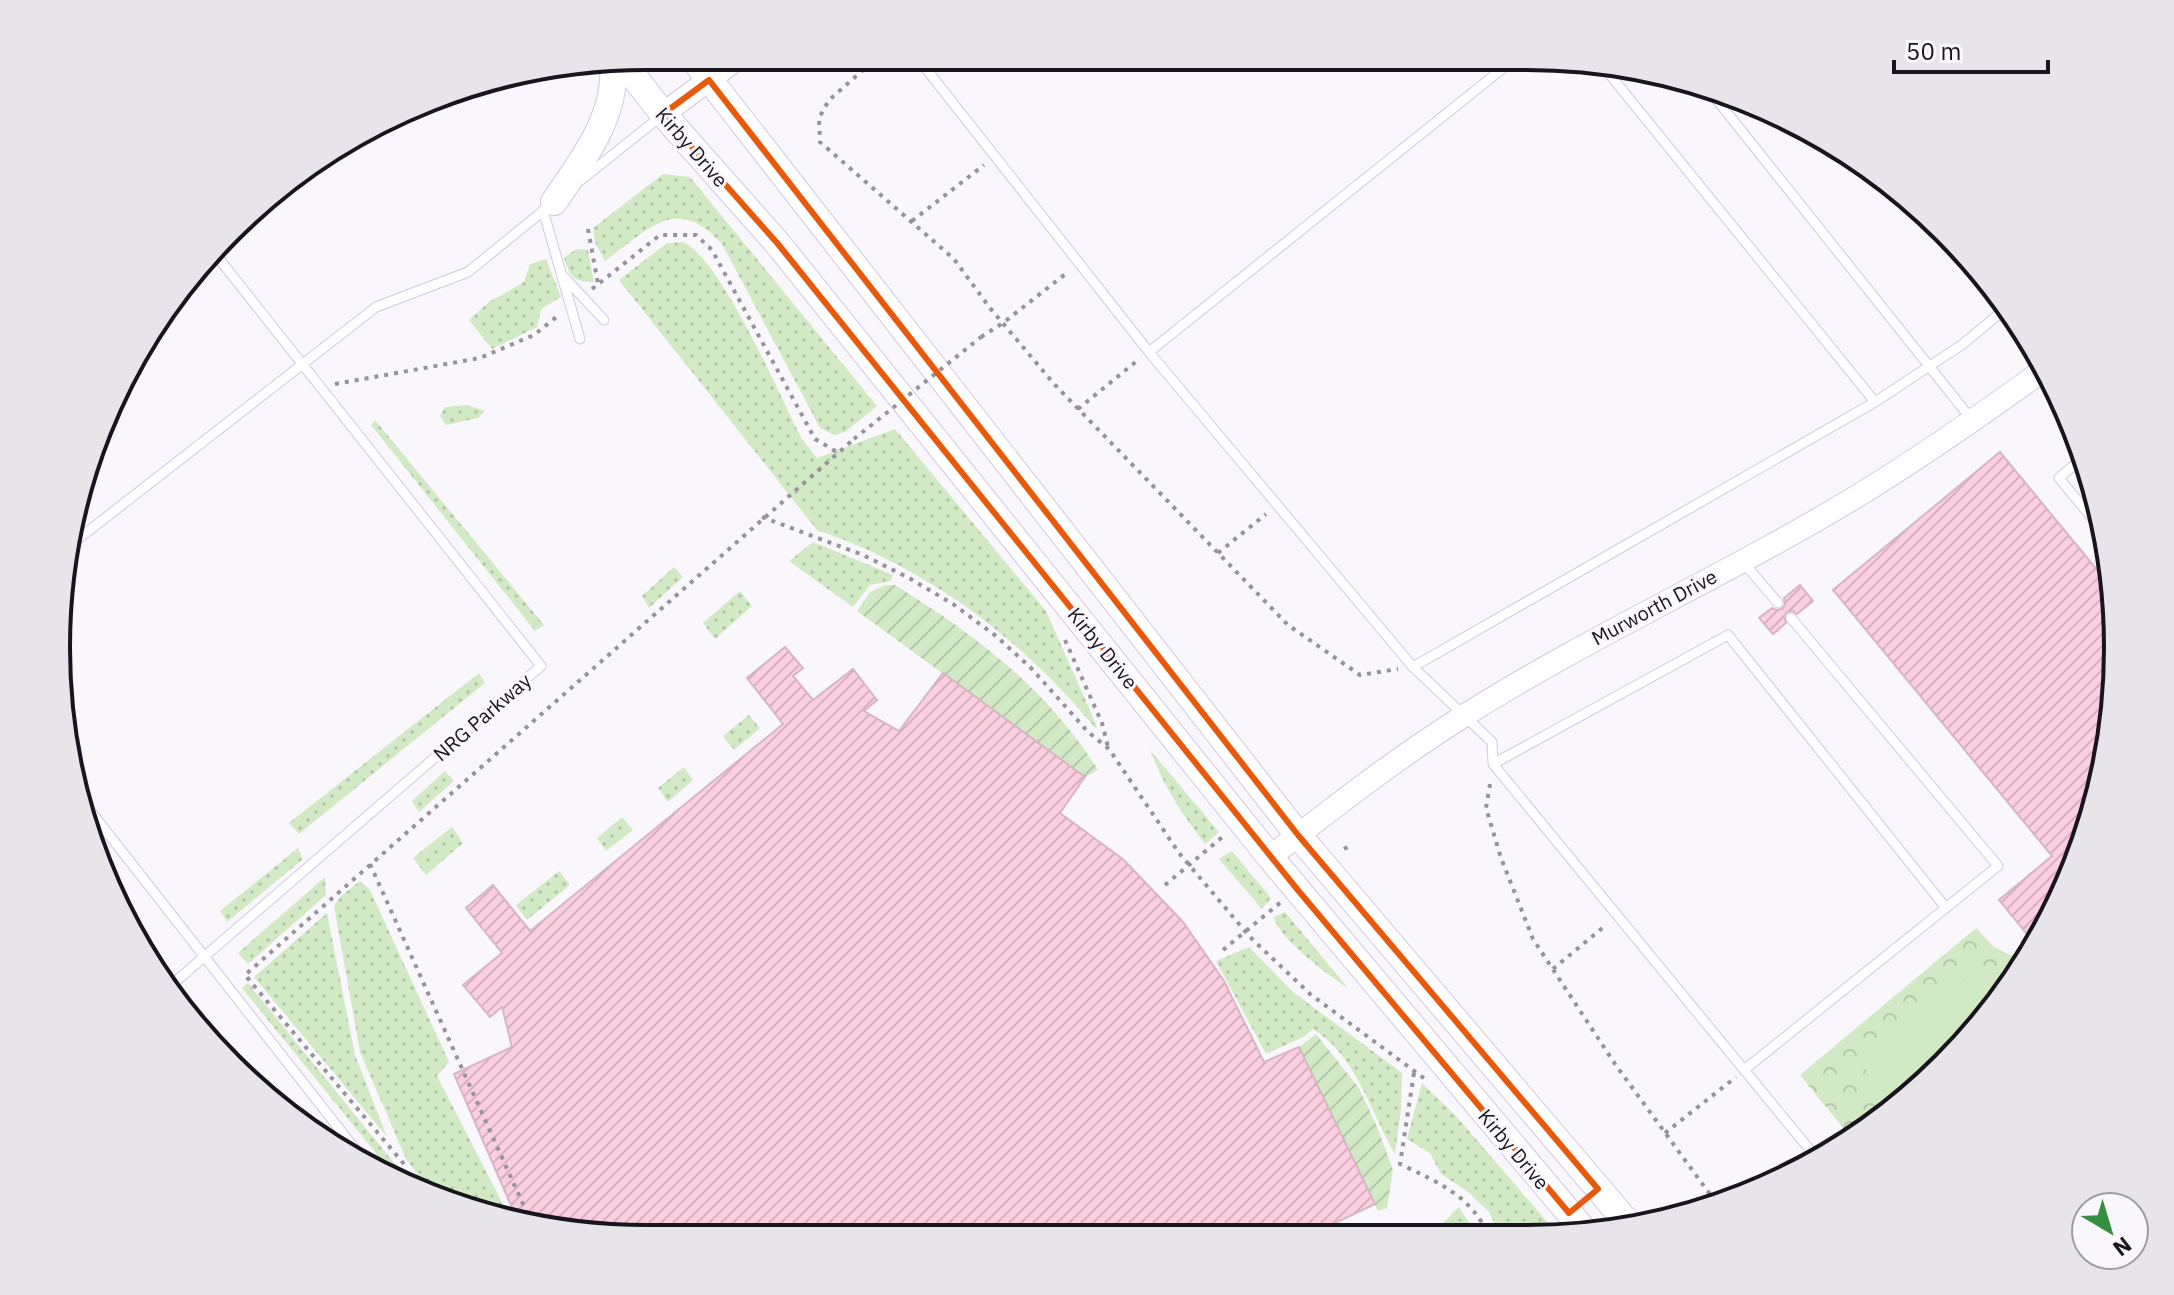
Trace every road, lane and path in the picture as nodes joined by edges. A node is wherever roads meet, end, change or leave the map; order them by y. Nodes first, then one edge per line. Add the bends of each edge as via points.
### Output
1 (629, 70) edge
2 (702, 70) edge
3 (722, 70) edge
4 (863, 70) edge
5 (927, 70) edge
6 (1501, 70) edge
7 (614, 71) edge
8 (1611, 77) edge
9 (709, 80) junction
10 (1720, 104) edge
11 (663, 114) junction
12 (995, 157) junction
13 (549, 206) junction
14 (911, 222) junction
15 (588, 229) dead end
16 (220, 260) edge
17 (1079, 263) junction
18 (562, 274) junction
19 (598, 284) junction
20 (582, 297) junction
21 (571, 306) junction
22 (1998, 315) edge
23 (604, 320) dead end
24 (1003, 323) junction
25 (580, 339) dead end
26 (1149, 352) junction
27 (303, 364) junction
28 (1929, 366) junction
29 (2036, 376) edge
30 (334, 385) dead end
31 (1875, 402) junction
32 (1078, 409) junction
33 (1973, 421) junction
34 (837, 452) junction
35 (2074, 465) edge
36 (1278, 505) junction
37 (1042, 509) junction
38 (2088, 512) edge
39 (762, 517) junction
40 (1011, 533) junction
41 (81, 537) edge
42 (1218, 553) junction
43 (1742, 560) junction
44 (1778, 603) dead end
45 (1791, 618) dead end
46 (1061, 633) dead end
47 (1413, 667) junction
48 (1466, 715) junction
49 (1109, 749) junction
50 (1493, 764) junction
51 (97, 819) edge
52 (1231, 830) dead end
53 (1298, 835) junction
54 (1270, 857) junction
55 (370, 864) junction
56 (1189, 866) junction
57 (1165, 885) dead end
58 (1286, 898) dead end
59 (1946, 908) junction
60 (1617, 915) junction
61 (1246, 932) junction
62 (1223, 950) dead end
63 (202, 957) junction
64 (1553, 969) junction
65 (176, 981) edge
66 (1744, 1070) junction
67 (1414, 1073) junction
68 (1435, 1085) dead end
69 (1665, 1133) junction
70 (349, 1142) edge
71 (1810, 1150) edge
72 (404, 1164) dead end
73 (1598, 1189) junction
74 (1710, 1195) edge
75 (526, 1212) edge
76 (1569, 1213) junction
77 (1622, 1217) edge
78 (1577, 1223) edge
79 (1484, 1225) edge

1 - 11 main road, Kirby Drive
2 - 9 main road, Kirby Drive
3 - 9 street
4 - 14 path via 829,100 819,118 820,142
5 - 12 lane
6 - 26 lane
7 - 13 main road via 607,117
8 - 31 lane
9 - 11 street
9 - 37 main road, Kirby Drive
10 - 28 lane
11 - 13 lane
11 - 40 main road, Kirby Drive via 778,244
12 - 14 path
12 - 17 lane
13 - 18 lane
13 - 27 lane via 468,272 376,307
14 - 24 path via 954,259
15 - 19 path
16 - 27 lane
17 - 24 path
17 - 26 lane
18 - 20 lane
18 - 21 lane
19 - 20 path
19 - 34 path via 660,235 696,235 712,250 815,439
20 - 23 lane
21 - 25 lane
21 - 30 path via 534,335 480,358
22 - 28 lane
24 - 32 path
24 - 34 path, bridge
26 - 32 path
26 - 36 lane
27 - 41 lane
27 - 63 lane, NRG Parkway via 541,666
28 - 31 lane
28 - 33 lane
29 - 33 street, Murworth Drive
31 - 47 lane
32 - 42 path
33 - 43 street, Murworth Drive via 1857,496
34 - 39 path
35 - 38 lane via 2059,478
36 - 42 path
36 - 47 lane
37 - 40 main road
37 - 53 main road, Kirby Drive
39 - 49 path via 863,555 953,604 1032,669
39 - 55 path
40 - 54 main road, Kirby Drive
42 - 47 path via 1288,625 1360,675
43 - 44 lane
43 - 48 street, Murworth Drive
45 - 59 lane via 1998,866
46 - 49 path
47 - 48 lane
48 - 50 lane via 1492,742
48 - 53 street, Murworth Drive
49 - 56 path
50 - 59 lane via 1728,635
50 - 60 lane
50 - 64 path via 1486,808 1533,939
51 - 63 lane
52 - 56 path
53 - 54 street, Murworth Drive
53 - 73 main road, Kirby Drive
54 - 76 main road, Kirby Drive
55 - 72 path via 245,975
55 - 75 path
56 - 57 path
56 - 61 path
58 - 61 path
59 - 66 lane
60 - 64 path
60 - 66 lane
61 - 62 path
61 - 67 path via 1310,994
63 - 65 lane, NRG Parkway
63 - 70 lane
64 - 69 path
66 - 69 path
66 - 71 lane
67 - 68 path
67 - 79 path via 1400,1164 1467,1201
69 - 74 path
73 - 76 main road
73 - 77 main road, Kirby Drive
76 - 78 main road, Kirby Drive

